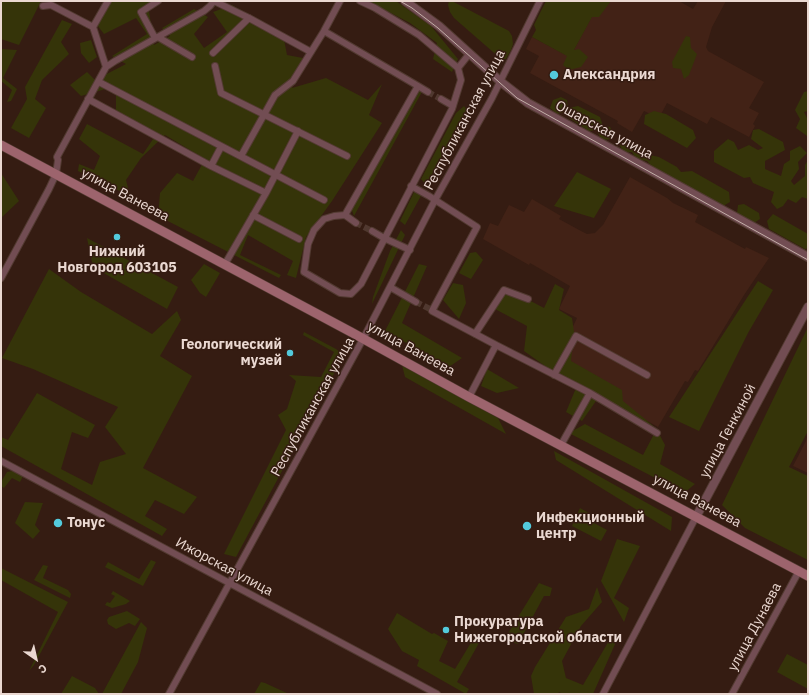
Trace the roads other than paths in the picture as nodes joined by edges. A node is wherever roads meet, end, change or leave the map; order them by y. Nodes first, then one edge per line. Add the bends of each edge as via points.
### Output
1 (108, 1) edge
2 (158, 1) edge
3 (340, 1) edge
4 (360, 1) edge
5 (405, 1) edge
6 (540, 1) edge
7 (43, 6) dead end
8 (249, 18) junction
9 (93, 27) junction
10 (324, 31) junction
11 (156, 38) junction
12 (311, 52) junction
13 (213, 53) dead end
14 (470, 53) junction
15 (192, 57) dead end
16 (214, 66) dead end
17 (106, 67) junction
18 (458, 68) junction
19 (99, 82) junction
20 (501, 82) junction
21 (418, 86) junction
22 (428, 92) tunnel mouth
23 (441, 99) tunnel mouth
24 (88, 100) junction
25 (453, 106) junction
26 (264, 114) junction
27 (298, 131) junction
28 (1, 146) edge
29 (221, 147) junction
30 (242, 156) junction
31 (347, 156) dead end
32 (211, 166) junction
33 (56, 174) junction
34 (276, 174) junction
35 (411, 186) junction
36 (266, 193) junction
37 (324, 200) dead end
38 (435, 200) junction
39 (253, 215) junction
40 (345, 216) junction
41 (356, 223) tunnel mouth
42 (372, 231) tunnel mouth
43 (384, 238) junction
44 (299, 239) dead end
45 (410, 250) junction
46 (808, 257) edge
47 (225, 264) junction
48 (1, 278) edge
49 (390, 287) junction
50 (528, 299) dead end
51 (416, 302) tunnel mouth
52 (808, 307) edge
53 (475, 334) junction
54 (364, 339) junction
55 (496, 345) junction
56 (554, 375) junction
57 (646, 375) dead end
58 (590, 393) junction
59 (469, 397) junction
60 (656, 433) dead end
61 (561, 445) junction
62 (1, 461) edge
63 (696, 517) junction
64 (799, 571) junction
65 (808, 576) edge
66 (229, 584) junction
67 (170, 694) edge
68 (437, 694) edge
69 (603, 694) edge
70 (732, 694) edge

1 - 9 street
2 - 11 street via 141,12
3 - 10 street
4 - 18 street via 419,36
5 - 14 street, Ошарская улица via 427,16
6 - 20 street, Республиканская улица
7 - 9 street via 51,5
8 - 11 street via 214,1 204,10
8 - 12 street
8 - 13 street
9 - 17 street
10 - 12 street
10 - 21 street
11 - 15 street
11 - 17 street
12 - 26 street via 293,81 275,95
14 - 18 street
14 - 20 street, Ошарская улица
16 - 26 street via 221,93
17 - 19 street
18 - 25 street via 461,80
19 - 24 street
19 - 29 street
20 - 38 street, Республиканская улица
20 - 46 street, Ошарская улица via 536,108
21 - 22 street
21 - 40 street
23 - 25 street
24 - 32 street
24 - 33 street via 57,157
25 - 35 street
26 - 27 street
26 - 30 street
27 - 31 street
27 - 34 street
28 - 33 main road, улица Ванеева
29 - 30 street
29 - 32 street
30 - 34 street
32 - 36 street
33 - 47 main road, улица Ванеева
33 - 48 street
34 - 36 street
34 - 37 street
35 - 38 street
35 - 43 street
36 - 39 street
38 - 45 street, Республиканская улица
38 - 53 street via 477,227 431,310
39 - 44 street
39 - 47 street
40 - 41 street
40 - 43 street via 324,219 314,230 308,244 304,272 320,282 340,293 351,294 361,284
42 - 43 street
43 - 45 street
45 - 49 street, Республиканская улица
47 - 54 main road, улица Ванеева
49 - 51 street
49 - 54 street, Республиканская улица
50 - 53 street via 504,290
52 - 63 street, улица Генкиной
53 - 55 street
54 - 59 main road, улица Ванеева
54 - 66 street, Республиканская улица
55 - 56 street
55 - 59 street
56 - 57 street via 576,336
56 - 58 street
58 - 60 street
58 - 61 street
59 - 61 main road, улица Ванеева
61 - 63 main road, улица Ванеева
62 - 66 street, Ижорская улица
63 - 64 main road, улица Ванеева
63 - 69 street, улица Генкиной
64 - 65 main road, улица Ванеева
64 - 70 street, улица Дунаева
66 - 67 street, Республиканская улица
66 - 68 street, Ижорская улица

